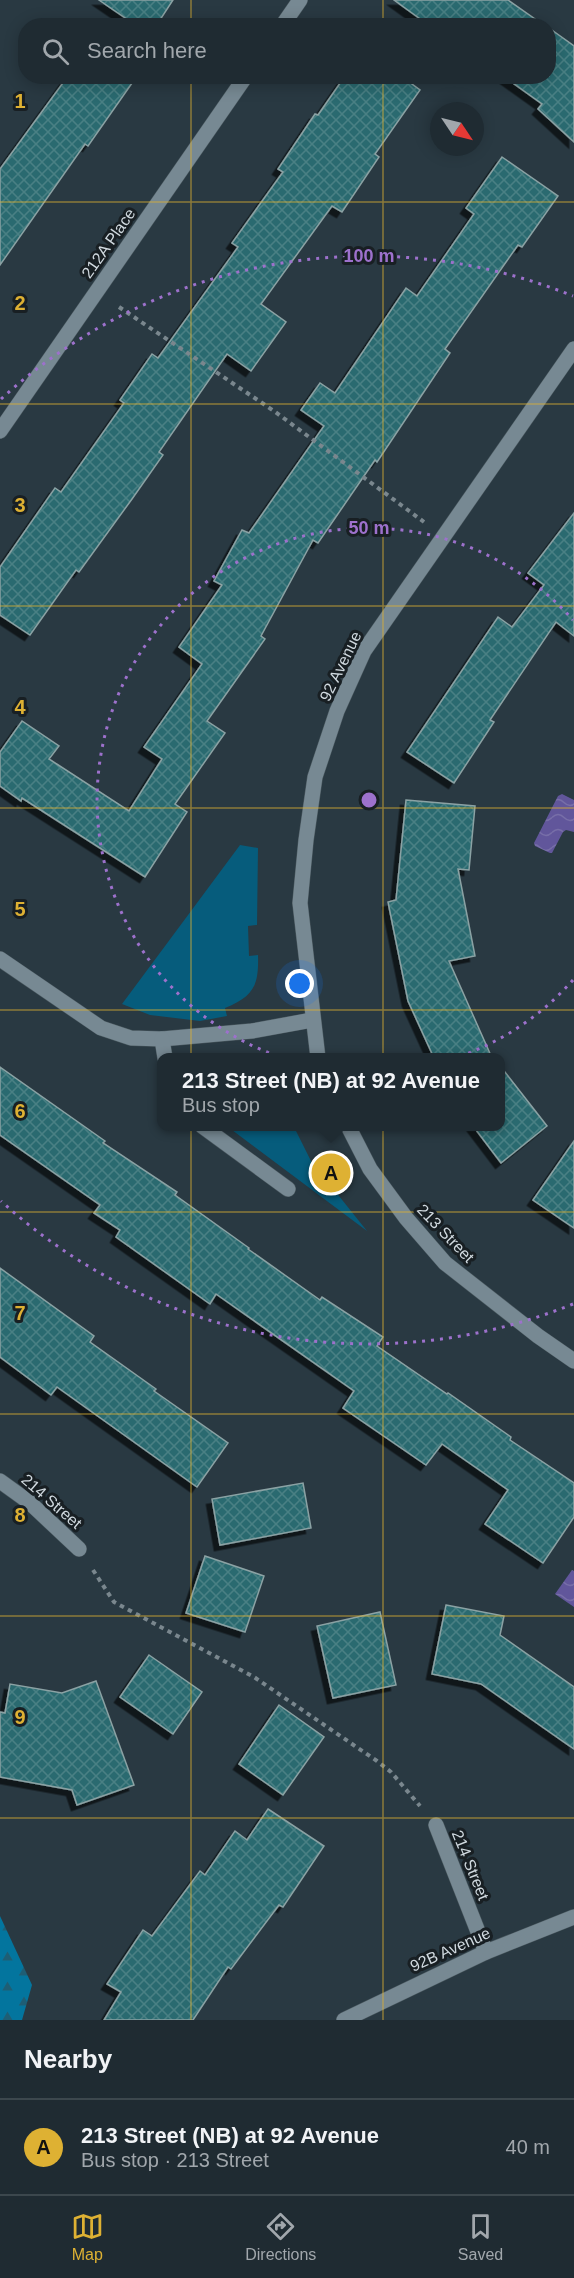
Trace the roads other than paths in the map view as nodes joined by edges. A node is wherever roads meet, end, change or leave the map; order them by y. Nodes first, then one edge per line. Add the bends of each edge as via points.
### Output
1 (300, 0) edge
2 (288, 18) edge
3 (240, 84) edge
4 (574, 349) edge
5 (0, 431) edge
6 (0, 959) edge
7 (312, 1020) junction
8 (162, 1039) junction
9 (164, 1053) edge
10 (317, 1053) edge
11 (209, 1131) edge
12 (351, 1131) edge
13 (288, 1189) dead end
14 (574, 1361) edge
15 (0, 1481) edge
16 (79, 1549) road end
17 (436, 1825) road end
18 (574, 1917) edge
19 (486, 1952) junction
20 (344, 2020) edge

1 - 2 street
3 - 5 street, 212A Place
4 - 7 street, 92 Avenue via 364,651 337,711 315,777 300,903
6 - 8 street via 100,1028 131,1038
7 - 8 street via 252,1031
7 - 10 street
8 - 9 street
11 - 13 street
12 - 14 street, 213 Street via 370,1169 445,1263
15 - 16 street, 214 Street via 29,1502
17 - 19 street, 214 Street
18 - 19 street, 92B Avenue
19 - 20 street, 92B Avenue

